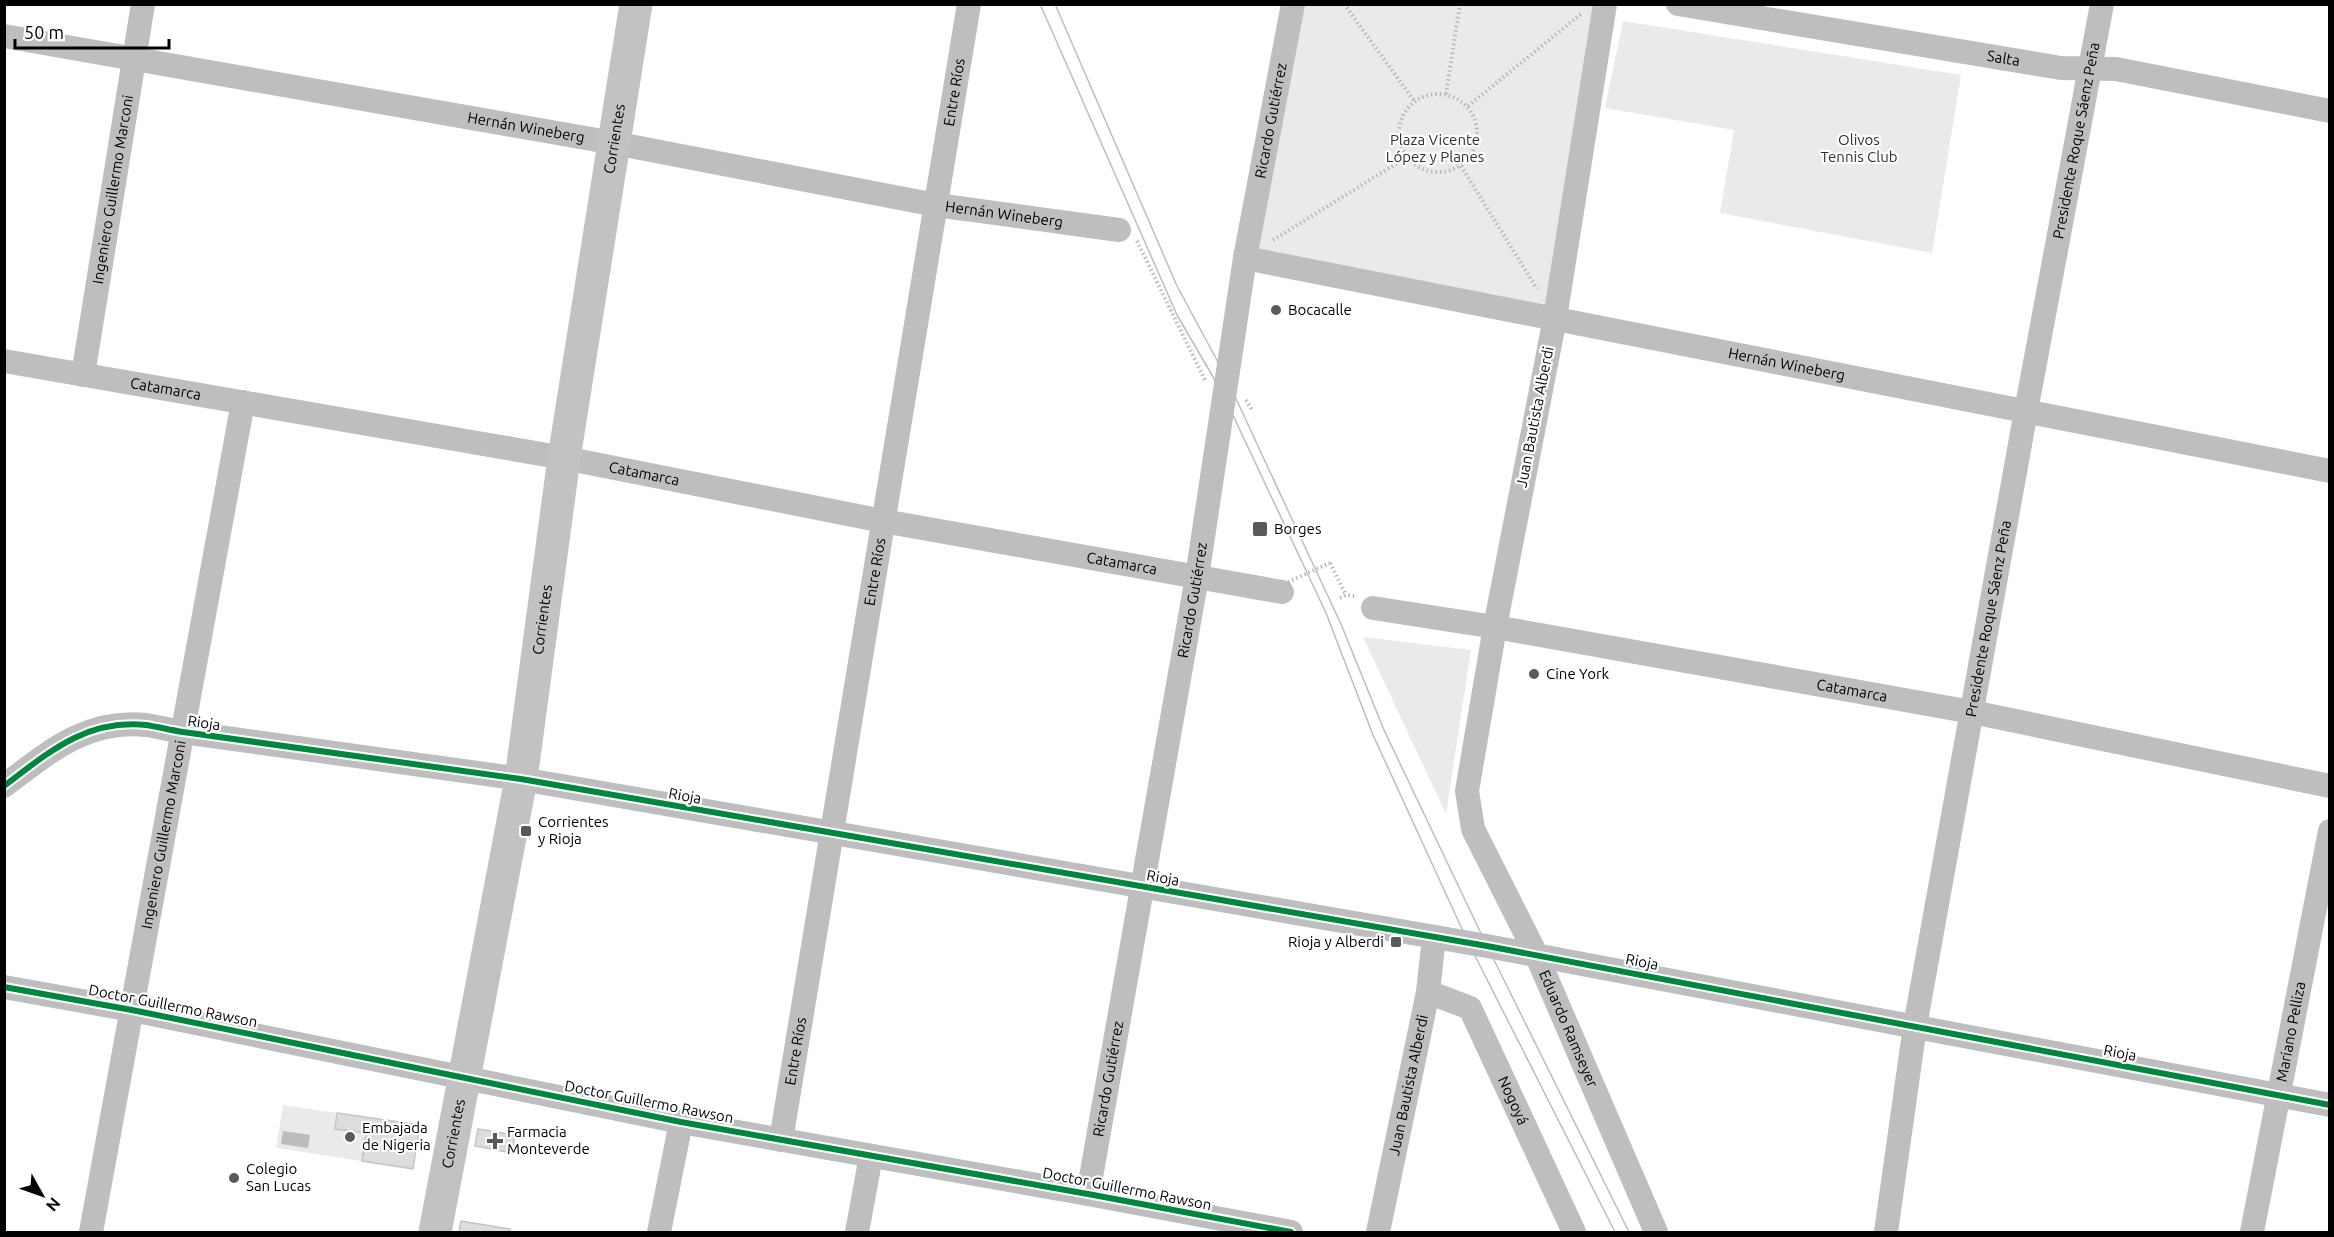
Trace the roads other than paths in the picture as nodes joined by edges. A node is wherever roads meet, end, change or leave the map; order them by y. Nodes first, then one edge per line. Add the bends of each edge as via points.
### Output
1 (143, 4) edge
2 (636, 4) edge
3 (969, 4) edge
4 (1293, 4) edge
5 (1678, 4) edge
6 (2102, 4) edge
7 (1594, 8) edge
8 (4, 36) edge
9 (134, 59) junction
10 (2091, 69) junction
11 (2330, 111) edge
12 (614, 143) junction
13 (936, 205) junction
14 (1119, 230) road end
15 (1245, 258) junction
16 (1554, 318) junction
17 (4, 361) edge
18 (82, 375) junction
19 (243, 402) junction
20 (2026, 411) junction
21 (564, 458) junction
22 (2330, 471) edge
23 (884, 521) junction
24 (1197, 577) junction
25 (1285, 587) road end
26 (1373, 608) dead end
27 (1495, 627) junction
28 (1972, 712) junction
29 (183, 732) junction
30 (521, 779) junction
31 (4, 786) edge
32 (2330, 786) edge
33 (1473, 829) joint
34 (2330, 831) edge
35 (832, 833) junction
36 (1142, 886) junction
37 (1434, 937) junction
38 (1536, 954) junction
39 (4, 987) edge
40 (1428, 992) junction
41 (132, 1010) junction
42 (1915, 1026) junction
43 (466, 1077) junction
44 (2278, 1095) junction
45 (2330, 1105) edge
46 (681, 1122) junction
47 (781, 1140) junction
48 (871, 1156) junction
49 (1088, 1194) junction
50 (91, 1233) edge
51 (435, 1233) edge
52 (659, 1233) edge
53 (857, 1233) edge
54 (1291, 1233) edge
55 (1378, 1233) edge
56 (1574, 1233) edge
57 (1656, 1233) edge
58 (1886, 1233) edge
59 (2252, 1233) edge

1 - 9 street, Ingeniero Guillermo Marconi
2 - 12 street, Corrientes
3 - 13 street, Entre Ríos
4 - 15 street, Ricardo Gutiérrez
5 - 10 street, Salta via 2061,68
6 - 10 street, Presidente Roque Sáenz Peña
7 - 16 street, Juan Bautista Alberdi
8 - 9 street, Hernán Wineberg
9 - 12 street, Hernán Wineberg
9 - 18 street, Ingeniero Guillermo Marconi
10 - 11 street, Salta via 2116,69
10 - 20 street, Presidente Roque Sáenz Peña
12 - 13 street, Hernán Wineberg
12 - 21 street, Corrientes
13 - 14 street, Hernán Wineberg
13 - 23 street, Entre Ríos
15 - 16 street, Hernán Wineberg
15 - 24 street, Ricardo Gutiérrez
16 - 20 street, Hernán Wineberg
16 - 27 street, Juan Bautista Alberdi
17 - 18 street, Catamarca
18 - 19 street, Catamarca
19 - 21 street, Catamarca
19 - 29 street, Ingeniero Guillermo Marconi
20 - 22 street, Hernán Wineberg
20 - 28 street, Presidente Roque Sáenz Peña
21 - 23 street, Catamarca
21 - 30 street, Corrientes
23 - 24 street, Catamarca
23 - 35 street, Entre Ríos
24 - 25 street, Catamarca
24 - 36 street, Ricardo Gutiérrez
26 - 27 street, Catamarca
27 - 28 street, Catamarca
27 - 33 street, Juan Bautista Alberdi via 1467,791
28 - 32 street, Catamarca
28 - 42 street, Presidente Roque Sáenz Peña
29 - 30 street, Rioja
29 - 31 street, Rioja via 145,725 101,728 70,738
29 - 41 street, Ingeniero Guillermo Marconi
30 - 35 street, Rioja
30 - 43 street, Corrientes
33 - 38 street, Eduardo Ramseyer
34 - 44 street, Mariano Pelliza
35 - 36 street, Rioja
35 - 47 street, Entre Ríos
36 - 37 street, Rioja
36 - 49 street, Ricardo Gutiérrez
37 - 38 street, Rioja
37 - 40 street, Juan Bautista Alberdi
38 - 42 street, Rioja
38 - 57 street, Eduardo Ramseyer
39 - 41 street, Doctor Guillermo Rawson
40 - 55 street, Juan Bautista Alberdi
40 - 56 street, Nogoyá via 1470,1008
41 - 43 street, Doctor Guillermo Rawson
41 - 50 street, Ingeniero Guillermo Marconi
42 - 44 street, Rioja
42 - 58 street, Presidente Roque Sáenz Peña
43 - 46 street, Doctor Guillermo Rawson
43 - 51 street, Corrientes
44 - 45 street, Rioja
44 - 59 street, Mariano Pelliza
46 - 47 street, Doctor Guillermo Rawson
46 - 52 street
47 - 48 street, Doctor Guillermo Rawson
48 - 49 street, Doctor Guillermo Rawson
48 - 53 street
49 - 54 street, Doctor Guillermo Rawson

